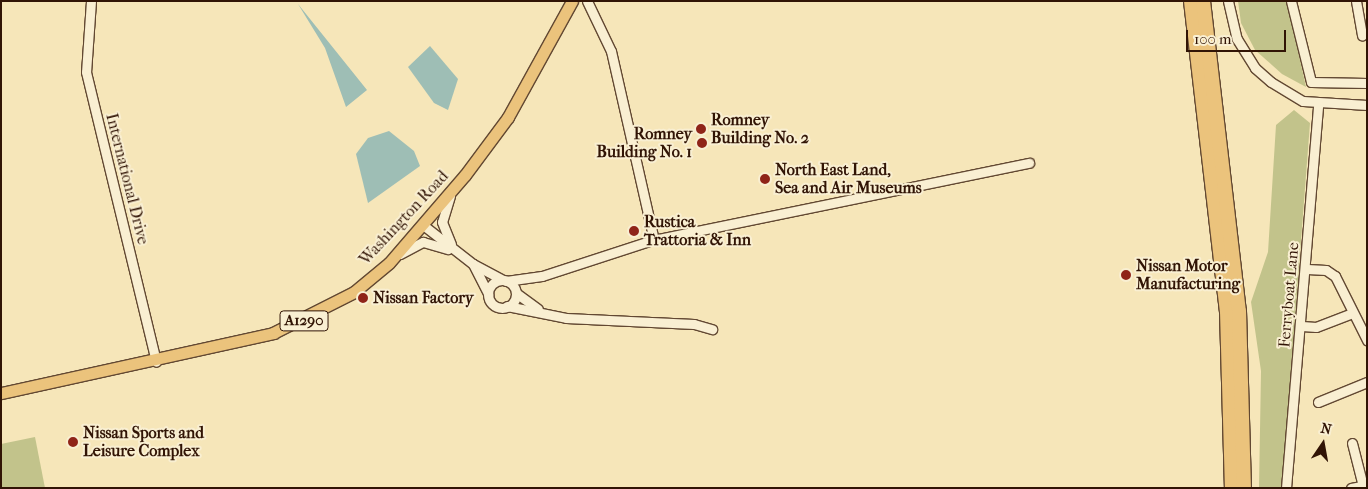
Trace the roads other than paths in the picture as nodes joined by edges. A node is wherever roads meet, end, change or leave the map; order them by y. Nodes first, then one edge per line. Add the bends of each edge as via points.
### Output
1 (91, 1) edge
2 (572, 1) edge
3 (587, 1) edge
4 (1190, 1) edge
5 (1203, 1) edge
6 (1228, 1) edge
7 (1356, 1) edge
8 (1294, 2) edge
9 (1362, 35) dead end
10 (1367, 83) edge
11 (1318, 104) junction
12 (1367, 105) edge
13 (1028, 163) dead end
14 (454, 189) junction
15 (422, 225) junction
16 (654, 240) junction
17 (457, 251) junction
18 (389, 263) junction
19 (472, 264) junction
20 (1307, 269) junction
21 (504, 280) junction
22 (525, 280) junction
23 (516, 292) junction
24 (488, 294) junction
25 (507, 306) junction
26 (1352, 313) junction
27 (547, 314) junction
28 (1302, 326) junction
29 (712, 329) dead end
30 (1367, 340) edge
31 (156, 362) junction
32 (1367, 382) edge
33 (1, 393) edge
34 (1318, 402) dead end
35 (1352, 443) dead end
36 (1365, 485) edge
37 (1232, 488) edge
38 (1244, 488) edge
39 (1286, 488) edge
40 (1351, 488) edge

1 - 31 street, International Drive via 86,72
2 - 14 main road, Washington Road / A1290 via 508,117
3 - 16 street via 611,51
4 - 37 highway via 1227,311
5 - 38 highway via 1238,311
6 - 11 street via 1236,39 1255,68 1285,92
7 - 9 street
8 - 10 street via 1311,82
11 - 12 street
11 - 20 street, Ferryboat Lane
13 - 16 street
14 - 15 main road, Washington Road / A1290
14 - 17 street via 442,222
15 - 17 street
15 - 18 main road, Washington Road / A1290
16 - 22 street
17 - 18 street via 423,242
17 - 19 street
18 - 31 main road, Washington Road / A1290 via 354,292 304,320 273,333
19 - 21 street
19 - 24 street
20 - 26 street via 1326,270 1335,276
20 - 28 street, Ferryboat Lane
21 - 22 street
21 - 23 street
21 - 24 street via 491,285
22 - 23 street
23 - 25 street
23 - 27 street
24 - 25 street via 493,304
25 - 27 street
26 - 28 street via 1316,327
26 - 30 street
27 - 29 street via 694,324
28 - 39 street, Ferryboat Lane
31 - 33 main road, Washington Road / A1290
32 - 34 street
35 - 36 street
36 - 40 street

